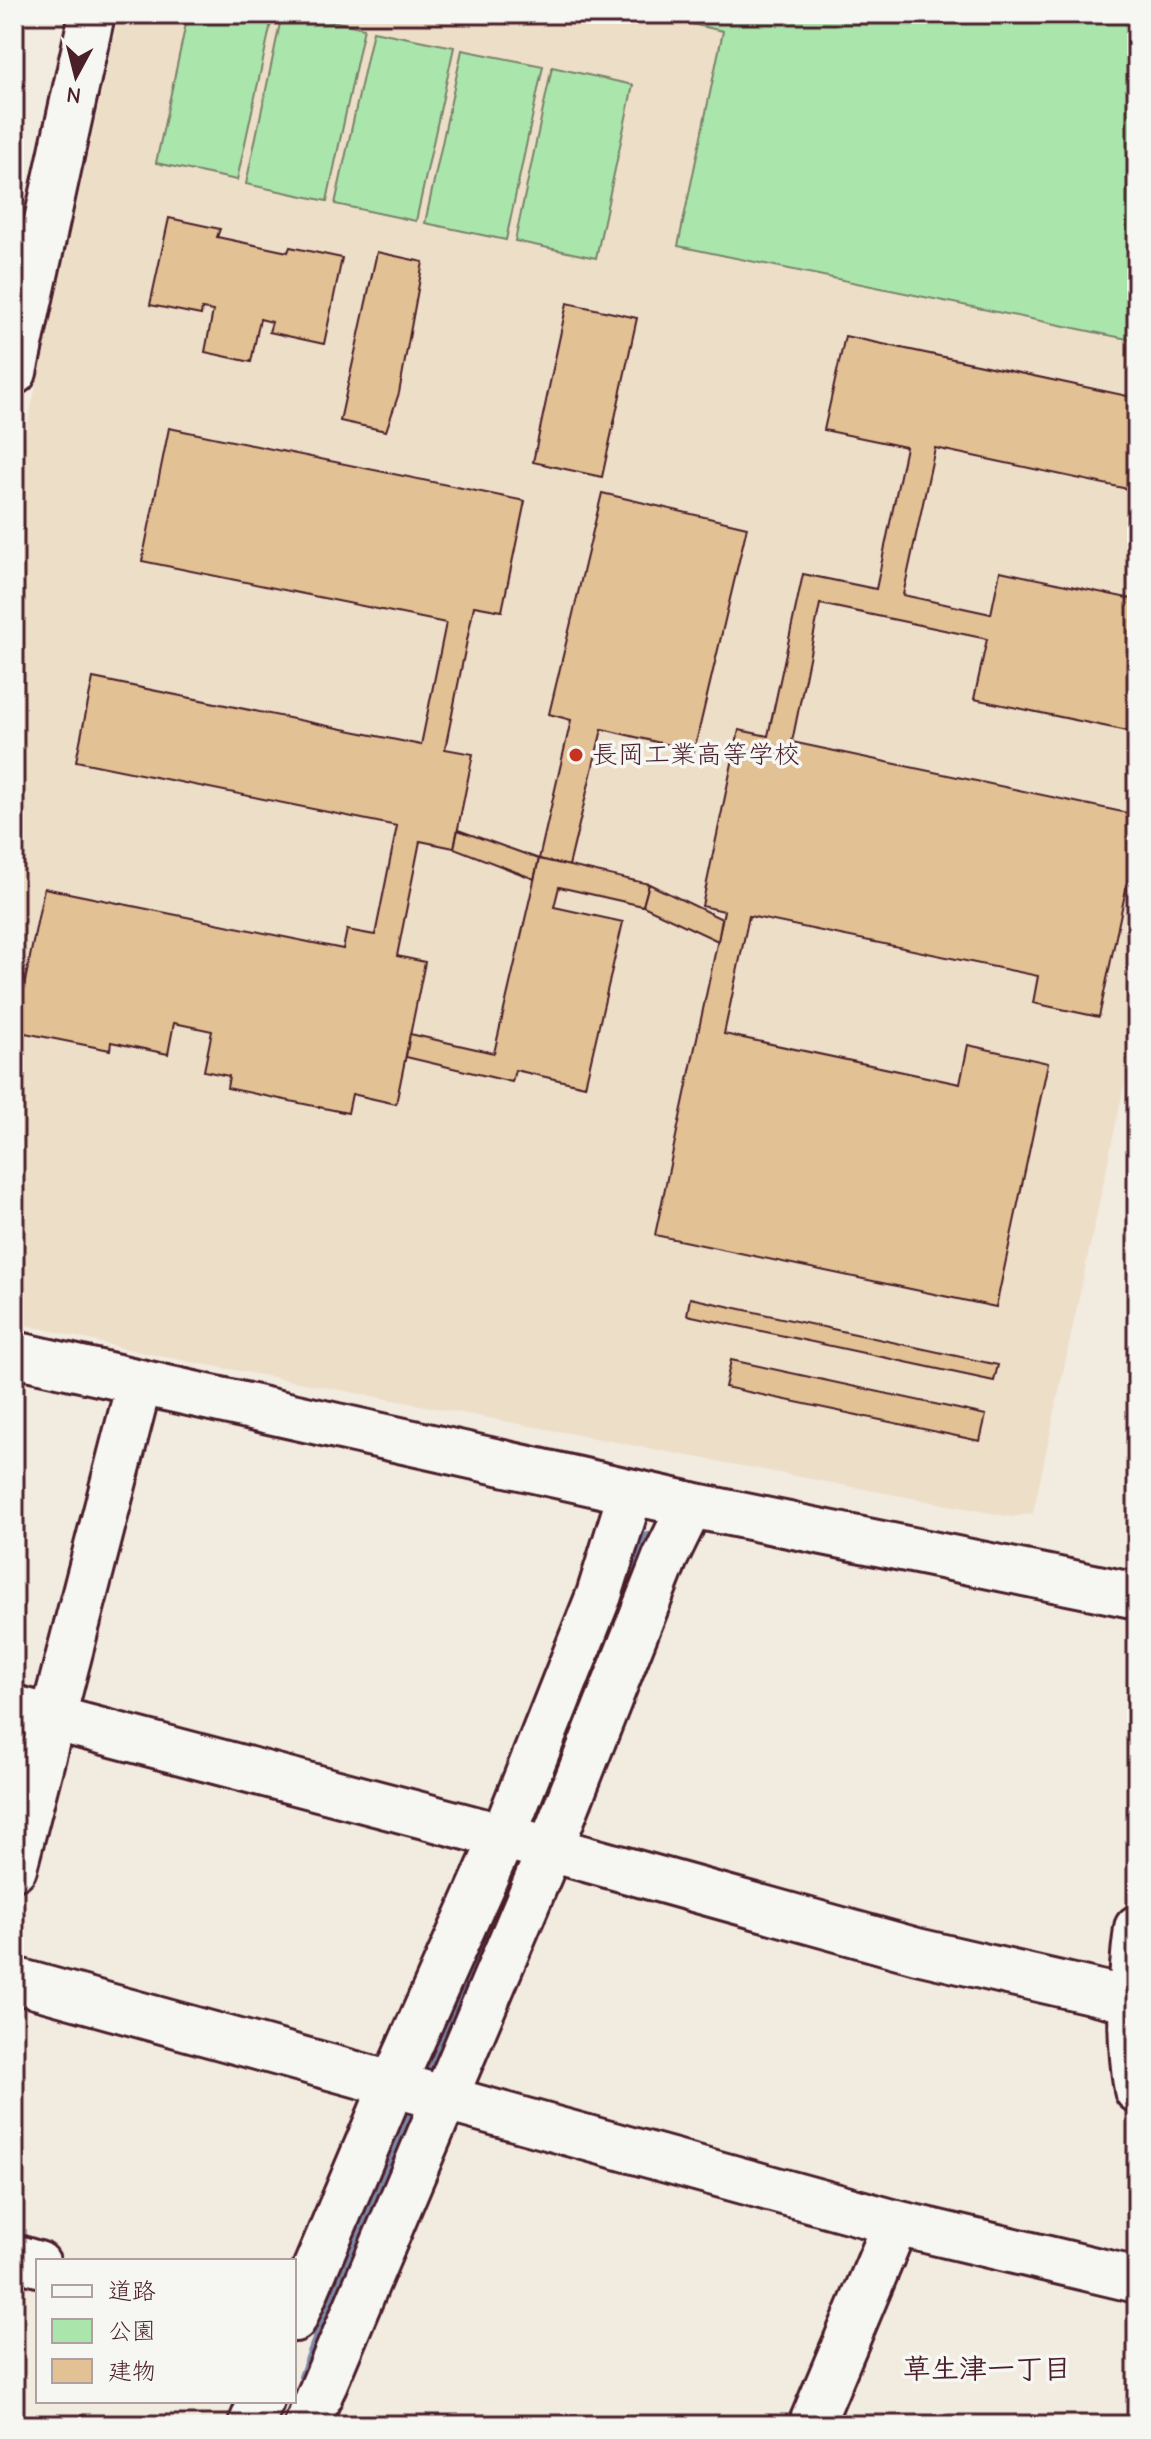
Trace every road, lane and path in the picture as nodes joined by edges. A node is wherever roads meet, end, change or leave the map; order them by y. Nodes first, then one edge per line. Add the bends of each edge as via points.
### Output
1 (92, 14) edge
2 (25, 261) edge
3 (14, 372) edge
4 (14, 1354) edge
5 (139, 1384) junction
6 (631, 1492) junction
7 (691, 1505) junction
8 (1137, 1596) edge
9 (34, 1714) edge
10 (503, 1837) junction
11 (550, 1849) junction
12 (14, 1868) edge
13 (1137, 1928) edge
14 (14, 1980) edge
15 (1130, 2000) junction
16 (393, 2084) junction
17 (1137, 2090) edge
18 (445, 2098) junction
19 (896, 2223) junction
20 (14, 2257) edge
21 (36, 2263) edge
22 (1137, 2280) edge
23 (296, 2314) edge
24 (260, 2403) edge
25 (251, 2425) edge
26 (307, 2425) edge
27 (811, 2425) edge

1 - 2 street
2 - 3 street
4 - 5 street
5 - 6 street
5 - 9 street
6 - 7 street
6 - 10 street via 599,1595
7 - 8 street
7 - 11 street
9 - 10 street
9 - 12 street
10 - 11 street
10 - 16 street
11 - 15 street via 917,1951
11 - 18 street
13 - 15 street
14 - 16 street
15 - 17 street
16 - 18 street
16 - 23 street
18 - 19 street
18 - 26 street
19 - 22 street
19 - 27 street
20 - 21 street
24 - 25 street

